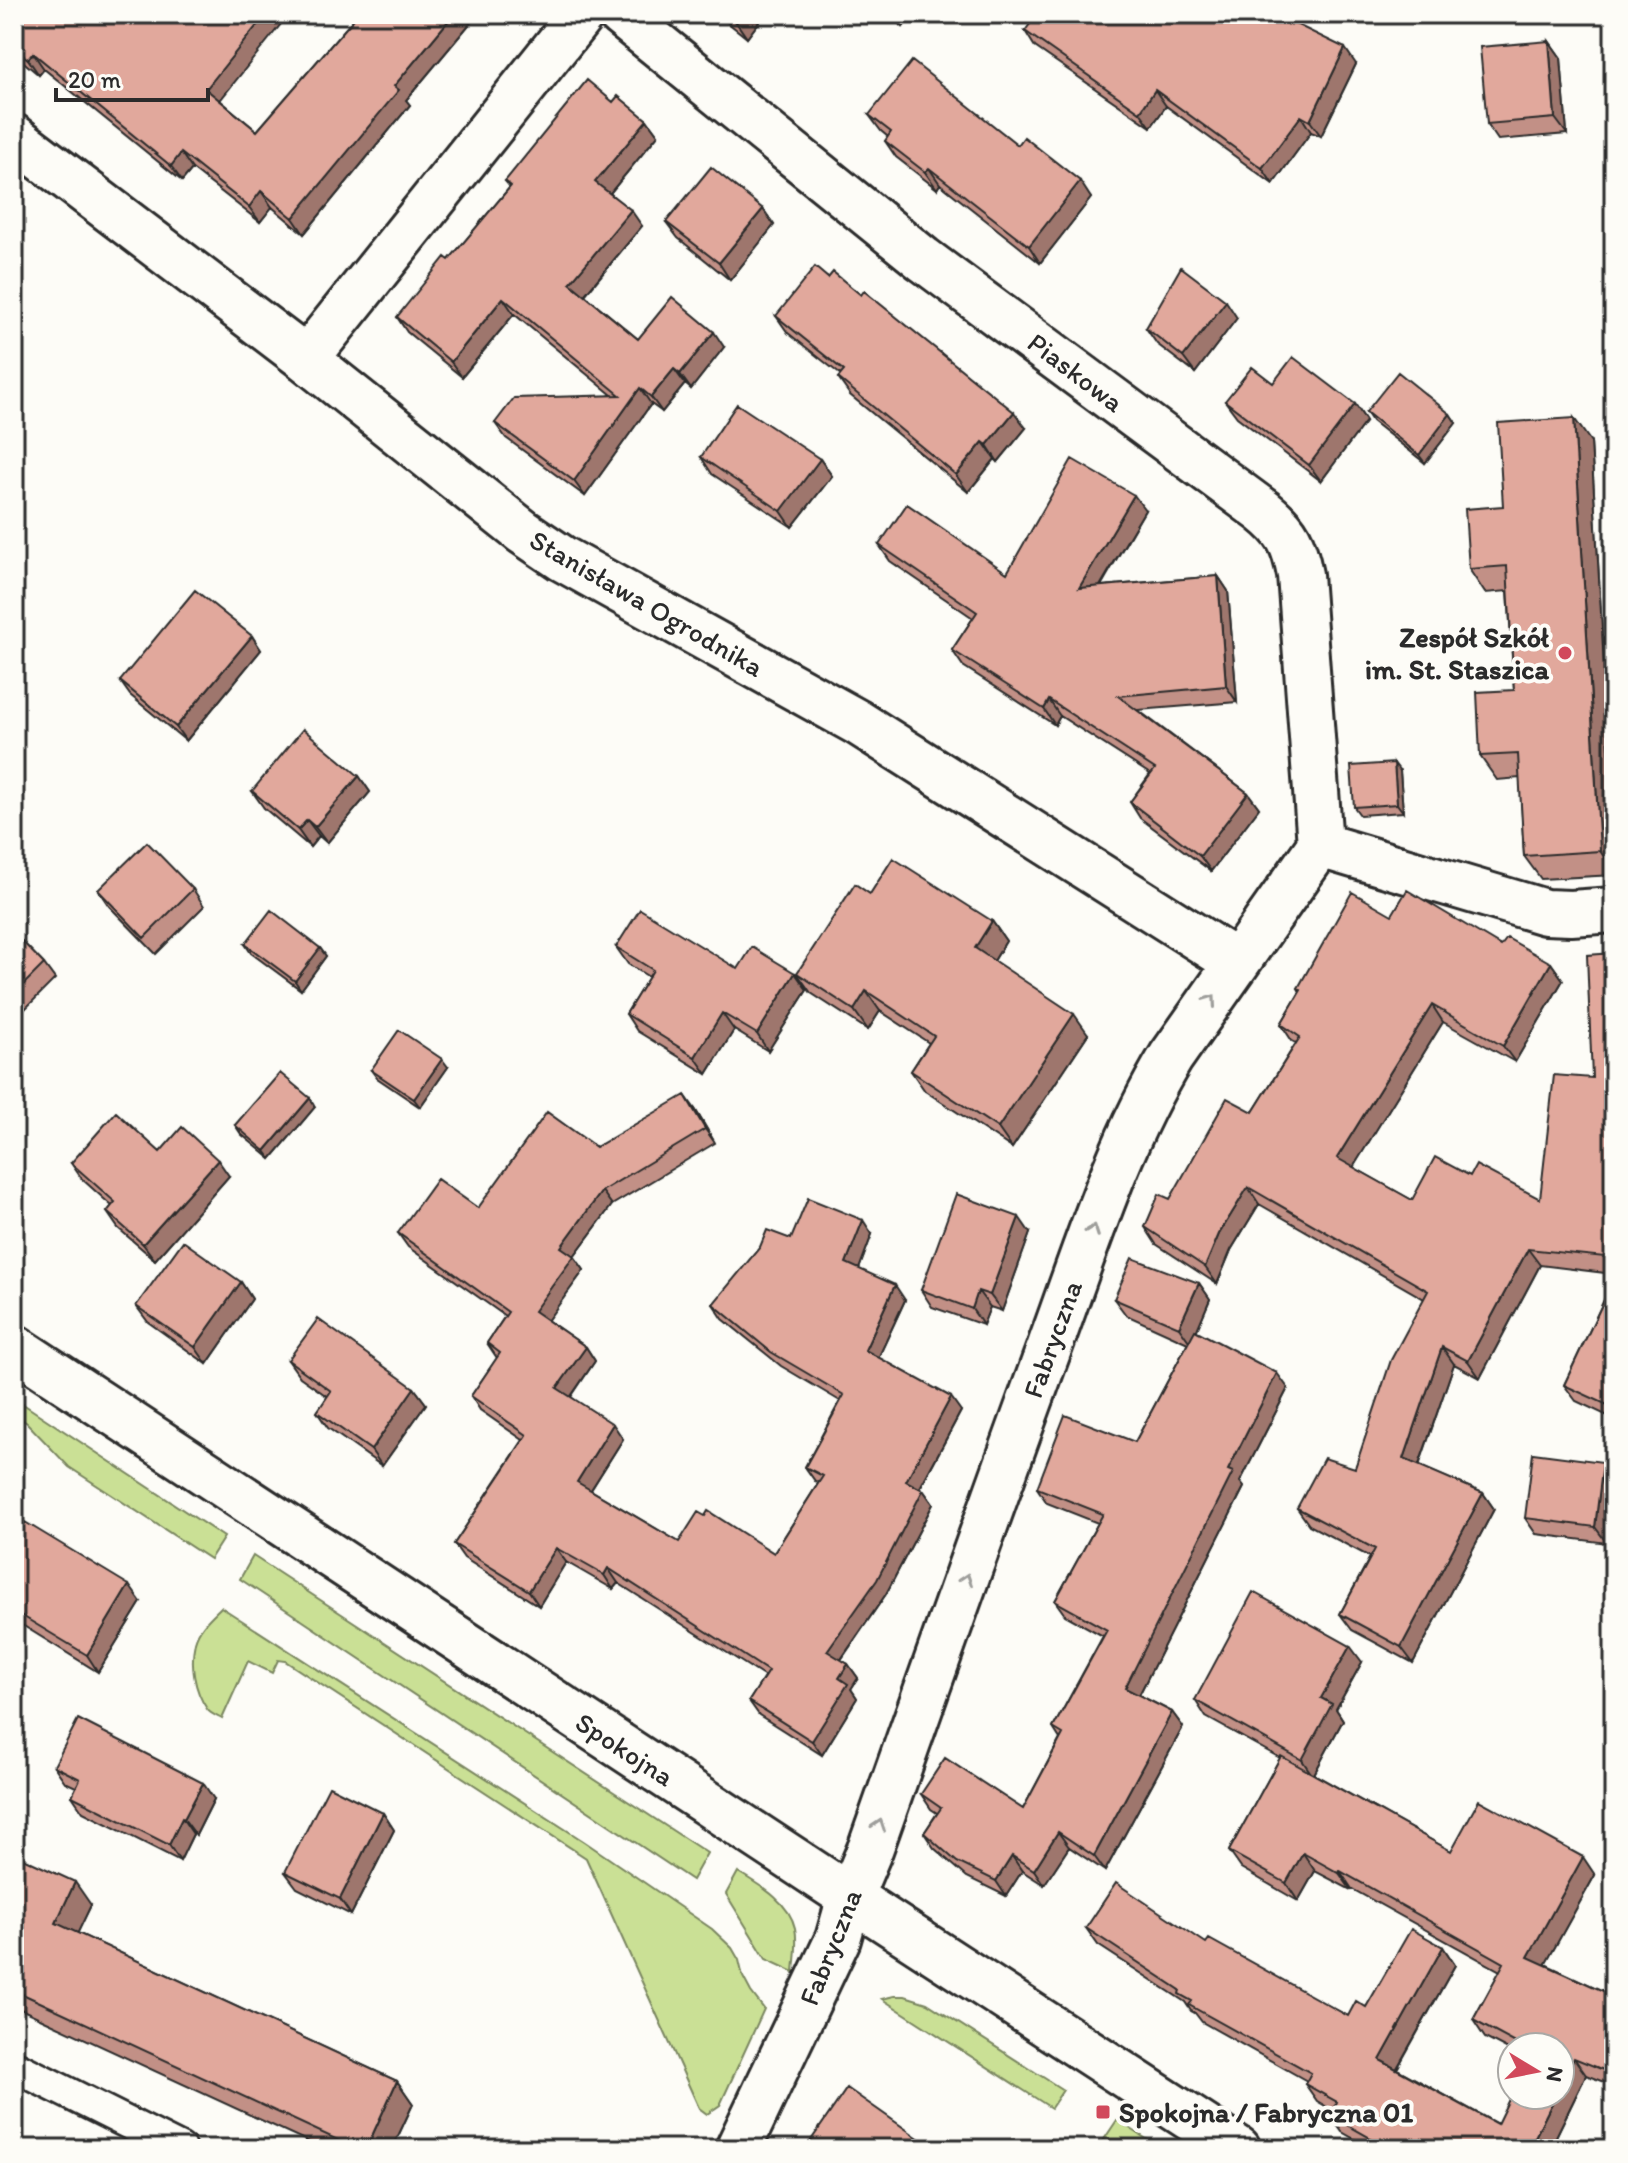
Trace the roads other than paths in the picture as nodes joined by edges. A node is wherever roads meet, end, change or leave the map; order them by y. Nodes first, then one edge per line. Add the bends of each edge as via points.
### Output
1 (582, 14) edge
2 (620, 14) edge
3 (14, 137) edge
4 (306, 359) junction
5 (1320, 845) junction
6 (1614, 910) edge
7 (1237, 963) junction
8 (14, 1347) edge
9 (850, 1897) junction
10 (14, 2066) edge
11 (180, 2149) edge
12 (738, 2149) edge
13 (1238, 2149) edge

1 - 4 street
2 - 5 street, Piaskowa via 923,259 1277,522 1290,538 1300,575
3 - 4 street, Stanisława Ogrodnika
4 - 7 street, Stanisława Ogrodnika via 563,559 857,722
5 - 6 street via 1545,912
5 - 7 street, Fabryczna
9 -> 7 street, Fabryczna via 1122,1154 1159,1077
8 - 9 street, Spokojna
9 - 12 street, Fabryczna via 838,1939
9 - 13 street, Spokojna
10 - 11 lane

